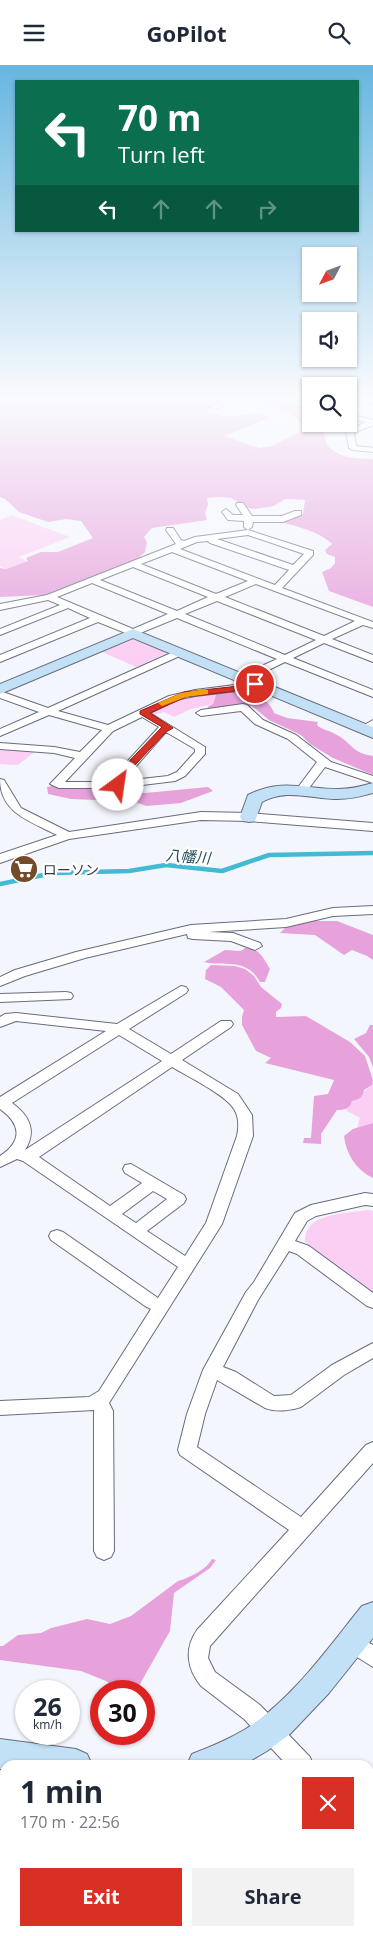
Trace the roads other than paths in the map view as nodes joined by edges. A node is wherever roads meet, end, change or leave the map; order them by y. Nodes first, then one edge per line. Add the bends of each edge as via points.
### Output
1 (240, 505) dead end
2 (298, 513) dead end
3 (229, 517) dead end
4 (249, 518) junction
5 (201, 529) dead end
6 (170, 530) dead end
7 (249, 531) junction
8 (211, 537) junction
9 (184, 544) junction
10 (172, 549) junction
11 (132, 564) junction
12 (295, 569) junction
13 (92, 580) junction
14 (255, 581) junction
15 (276, 589) junction
16 (49, 597) junction
17 (216, 597) junction
18 (68, 605) junction
19 (0, 607) edge
20 (176, 614) junction
21 (98, 618) junction
22 (363, 621) junction
23 (373, 625) edge
24 (0, 632) edge
25 (133, 633) junction
26 (324, 640) junction
27 (180, 652) junction
28 (284, 658) junction
29 (0, 659) edge
30 (373, 659) edge
31 (248, 681) junction
32 (0, 689) edge
33 (0, 693) edge
34 (373, 695) edge
35 (47, 711) junction
36 (143, 713) junction
37 (201, 713) dead end
38 (169, 728) junction
39 (109, 729) junction
40 (369, 729) edge
41 (0, 733) edge
42 (0, 745) edge
43 (82, 756) junction
44 (324, 762) junction
45 (0, 775) edge
46 (373, 780) edge
47 (118, 785) junction
48 (373, 788) edge
49 (302, 790) junction
50 (249, 817) junction
51 (373, 827) edge
52 (67, 836) junction
53 (0, 859) edge
54 (373, 910) edge
55 (183, 930) junction
56 (255, 946) dead end
57 (0, 982) edge
58 (182, 990) dead end
59 (66, 996) dead end
60 (0, 998) edge
61 (0, 1023) edge
62 (226, 1024) dead end
63 (118, 1030) junction
64 (172, 1061) junction
65 (1, 1103) edge
66 (22, 1155) junction
67 (0, 1162) edge
68 (131, 1169) dead end
69 (153, 1183) junction
70 (373, 1200) edge
71 (110, 1214) junction
72 (136, 1231) junction
73 (57, 1235) dead end
74 (286, 1244) junction
75 (188, 1265) junction
76 (373, 1302) edge
77 (162, 1306) junction
78 (373, 1350) edge
79 (212, 1370) junction
80 (98, 1401) junction
81 (0, 1408) edge
82 (373, 1450) edge
83 (302, 1528) junction
84 (104, 1551) dead end
85 (373, 1615) edge
86 (362, 1649) edge
87 (270, 1731) junction
88 (0, 1754) edge
89 (41, 1760) edge
90 (217, 1760) edge
91 (297, 1760) edge

1 - 4 street
2 - 4 street via 283,519
3 - 4 street
4 - 7 street
5 - 8 street
6 - 9 street via 178,542
7 - 8 street
7 - 12 street via 310,553
8 - 9 street
8 - 12 street via 213,541
9 - 10 street
10 - 11 street
10 - 14 street
11 - 13 street
11 - 17 street
12 - 15 street
13 - 16 street
13 - 20 street
14 - 15 street
14 - 17 street
15 - 22 street
16 - 18 street
16 - 19 street
17 - 20 street
17 - 26 street
18 - 21 street
18 - 24 street
20 - 25 street
20 - 28 street
21 - 25 street
21 - 29 street
22 - 23 street
22 - 26 street
25 - 27 street
25 - 32 street
26 - 28 street
26 - 30 street
27 - 31 street
27 - 35 street
28 - 31 street
28 - 34 street
31 - 36 street via 250,687 184,695
31 - 40 street
33 - 35 street
35 - 39 street
35 - 41 street
36 - 38 street
36 - 39 street
37 - 44 street via 242,707 262,724 292,737
38 - 47 street via 162,730 117,779
38 - 47 street via 200,747 181,774 171,779
39 - 43 street
42 - 43 street
43 - 47 street via 56,783
44 - 46 street
44 - 49 street
45 - 52 street via 17,810
48 - 49 street via 335,795
49 - 50 street via 282,790 258,797 252,801
50 - 51 street
50 - 52 street via 201,817
52 - 53 street
54 - 55 street via 333,912 286,923
55 - 56 street via 190,934 233,937
55 - 57 street via 81,955
58 - 63 street
59 - 60 street
61 - 63 street via 16,1017
62 - 64 street
63 - 64 street
63 - 65 street
64 - 66 street
64 - 75 street via 232,1097 247,1119 245,1136 214,1224
65 - 66 street via 13,1111 24,1125
66 - 67 street
66 - 71 street
68 - 69 street
69 - 71 street
69 - 72 street via 178,1199
70 - 74 street via 312,1211 301,1217
71 - 72 street
72 - 75 street
73 - 77 street via 151,1302
74 - 76 street via 303,1250
74 - 79 street via 252,1296
75 - 77 street
77 - 80 street via 106,1396
78 - 79 street via 332,1373 295,1402 271,1403 230,1377
79 - 83 street via 187,1450
80 - 81 street via 80,1405
80 - 84 street via 104,1411
82 - 83 street
83 - 87 street via 204,1637 198,1650 200,1666 208,1679 252,1711
85 - 86 street
86 - 87 street
87 - 90 street via 235,1753
87 - 91 street
88 - 89 street

